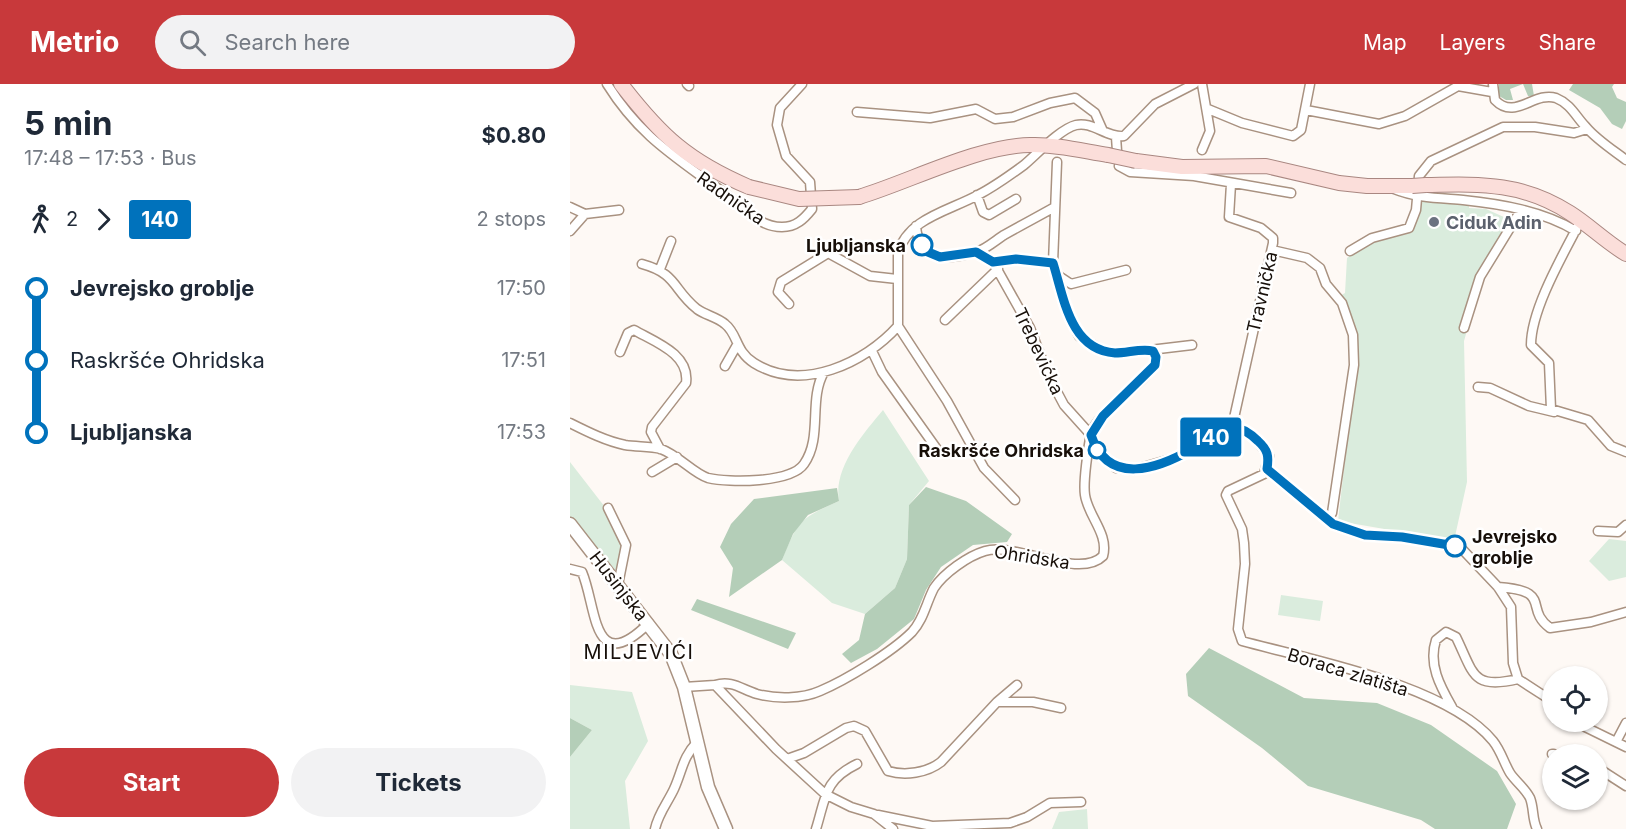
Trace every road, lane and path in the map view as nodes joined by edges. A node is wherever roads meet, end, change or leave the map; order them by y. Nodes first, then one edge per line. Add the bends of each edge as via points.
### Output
1 (607, 84) edge
2 (621, 84) edge
3 (802, 84) edge
4 (1194, 84) edge
5 (1202, 84) edge
6 (1310, 84) edge
7 (1456, 85) edge
8 (1493, 88) edge
9 (1208, 109) junction
10 (1306, 110) junction
11 (857, 112) dead end
12 (1587, 129) junction
13 (1103, 131) junction
14 (1116, 137) junction
15 (1048, 146) junction
16 (1202, 150) dead end
17 (1112, 153) junction
18 (1626, 160) edge
19 (1056, 162) dead end
20 (1119, 166) dead end
21 (1232, 184) junction
22 (1418, 189) junction
23 (1291, 193) dead end
24 (977, 195) junction
25 (1016, 199) dead end
26 (570, 207) edge
27 (1053, 208) junction
28 (619, 210) dead end
29 (1521, 210) junction
30 (585, 214) junction
31 (916, 226) junction
32 (1578, 226) junction
33 (570, 231) edge
34 (671, 241) dead end
35 (1272, 250) junction
36 (1350, 251) dead end
37 (976, 252) junction
38 (1626, 254) edge
39 (642, 264) dead end
40 (996, 265) junction
41 (1054, 267) junction
42 (660, 269) junction
43 (1126, 270) dead end
44 (897, 279) junction
45 (789, 304) dead end
46 (945, 320) dead end
47 (898, 326) junction
48 (1464, 328) dead end
49 (737, 345) junction
50 (1192, 345) dead end
51 (1150, 350) junction
52 (872, 351) junction
53 (620, 352) dead end
54 (725, 366) dead end
55 (824, 372) junction
56 (1478, 387) dead end
57 (1555, 412) junction
58 (570, 423) edge
59 (1232, 427) junction
60 (1091, 435) junction
61 (660, 449) junction
62 (939, 452) dead end
63 (1626, 452) edge
64 (677, 457) junction
65 (1267, 469) junction
66 (652, 472) dead end
67 (1016, 500) dead end
68 (608, 508) dead end
69 (1327, 520) junction
70 (570, 524) edge
71 (1626, 525) edge
72 (1598, 531) dead end
73 (570, 569) edge
74 (618, 585) junction
75 (1498, 588) junction
76 (1626, 612) edge
77 (649, 623) junction
78 (1518, 679) junction
79 (715, 685) junction
80 (1017, 685) dead end
81 (684, 687) junction
82 (1542, 695) edge
83 (997, 702) junction
84 (1452, 707) junction
85 (1061, 708) dead end
86 (1626, 723) edge
87 (1596, 732) edge
88 (698, 741) junction
89 (1616, 742) junction
90 (1626, 747) edge
91 (788, 759) junction
92 (856, 764) dead end
93 (1608, 774) edge
94 (1626, 786) edge
95 (825, 794) junction
96 (1081, 802) dead end
97 (874, 814) junction
98 (655, 829) edge
99 (726, 829) edge
100 (816, 829) edge
101 (893, 829) edge
102 (1537, 829) edge

1 - 3 street, Radnička via 638,127 677,161 744,211 781,227 799,223 812,209 810,182 786,156 777,125 780,108
2 - 15 main road, bridge via 675,146 711,170 749,187 799,199 859,197 994,151
4 - 14 street via 1155,104 1128,134
5 - 9 street
6 - 10 street
7 - 8 street
7 - 10 street via 1405,116 1379,124
8 - 12 street via 1495,100 1505,107 1556,98 1573,110
9 - 10 street via 1242,123 1293,136 1301,130
9 - 16 street via 1210,131
11 - 13 street via 930,118 976,109 995,119 1075,98 1089,106
12 - 18 street
12 - 22 street via 1574,133 1516,125 1483,134 1426,165 1419,176
13 - 14 street
13 - 15 street via 1075,125
14 - 17 street
15 - 17 main road
15 - 24 street
17 - 22 main road, bridge via 1136,161 1182,167 1266,166 1339,183
19 - 27 street
20 - 21 street via 1130,172 1194,176
21 - 23 street
21 - 35 street, Travnička via 1229,217 1270,234
22 - 29 street
22 - 32 main road via 1486,184 1511,188 1542,198
22 - 36 street via 1409,228 1372,238
24 - 25 street via 983,212 989,215
24 - 31 street
26 - 30 street
27 - 37 street
27 - 41 street
28 - 30 street
29 - 32 street
29 - 48 street via 1480,277
30 - 33 street
31 - 37 street via 919,241 934,256
31 - 44 street via 901,244
32 - 38 main road
32 - 57 street via 1554,273 1531,341 1535,351 1549,363 1550,405
34 - 42 street
35 - 59 street, Travnička
35 - 69 street via 1307,258 1320,268 1326,285 1342,303 1353,335 1354,365 1332,513
37 - 40 street
39 - 42 street
40 - 41 street via 1016,259
40 - 46 street
40 - 60 street, Trebevićka via 1030,328 1064,405
41 - 43 street via 1069,284
41 - 51 street via 1072,323 1084,341 1116,353
42 - 49 street via 697,309 726,324
44 - 45 street via 870,276 828,253 781,282 778,292
44 - 47 street
47 - 52 street
47 - 67 street via 947,401 984,468
49 - 54 street
49 - 55 street via 743,355 761,367 791,375
50 - 51 street
51 - 60 street via 1156,357 1155,365 1103,416
52 - 55 street
52 - 62 street via 882,372
53 - 61 street via 628,333 634,330 670,350 683,364 686,383 652,427
55 - 64 street via 815,392 809,455 800,470 763,479 708,478
56 - 57 street
57 - 63 street via 1588,420 1611,446
58 - 61 street via 624,444
59 - 60 street, Trebevićka via 1178,457 1127,471 1116,468 1102,456
59 - 65 street via 1247,432 1266,449
60 - 79 street, Ohridska via 1085,495 1104,544 1098,562 1077,564 988,550 976,554 940,581 920,623 896,646 820,691 781,697 759,694 734,683
61 - 64 street
64 - 66 street
65 - 69 street
65 - 84 street, Boraca zlatišta via 1226,495 1242,529 1244,543 1238,629 1242,641 1396,683
68 - 74 street via 626,544
69 - 75 street via 1365,535 1461,548
70 - 74 main road, Husinjska
71 - 72 street via 1618,532
73 - 77 street via 582,572 596,624 608,640 627,642
74 - 77 main road, Husinjska
75 - 76 street via 1530,593 1537,601 1539,616 1550,628
75 - 78 street via 1511,607 1513,663
77 - 81 main road, Husinjska via 671,654
78 - 82 street
78 - 84 street, Boraca zlatišta via 1495,684 1479,681 1456,637 1446,632 1436,640 1432,658 1438,682
79 - 81 street, Ohridska
79 - 91 street
80 - 83 street
81 - 88 main road, Husinjska
83 - 85 street via 1034,702
83 - 91 street via 932,768 908,773 888,771 865,731 854,726
84 - 102 street, Boraca zlatišta via 1499,748 1512,776 1530,800
86 - 89 street
87 - 89 street
88 - 98 street via 681,764
88 - 99 main road, Husinjska via 708,787
89 - 90 street
91 - 95 street
92 - 95 street via 841,772
93 - 94 street
95 - 97 street
95 - 100 street
96 - 97 street via 1050,803 1027,818 1010,822 932,826
97 - 101 street

